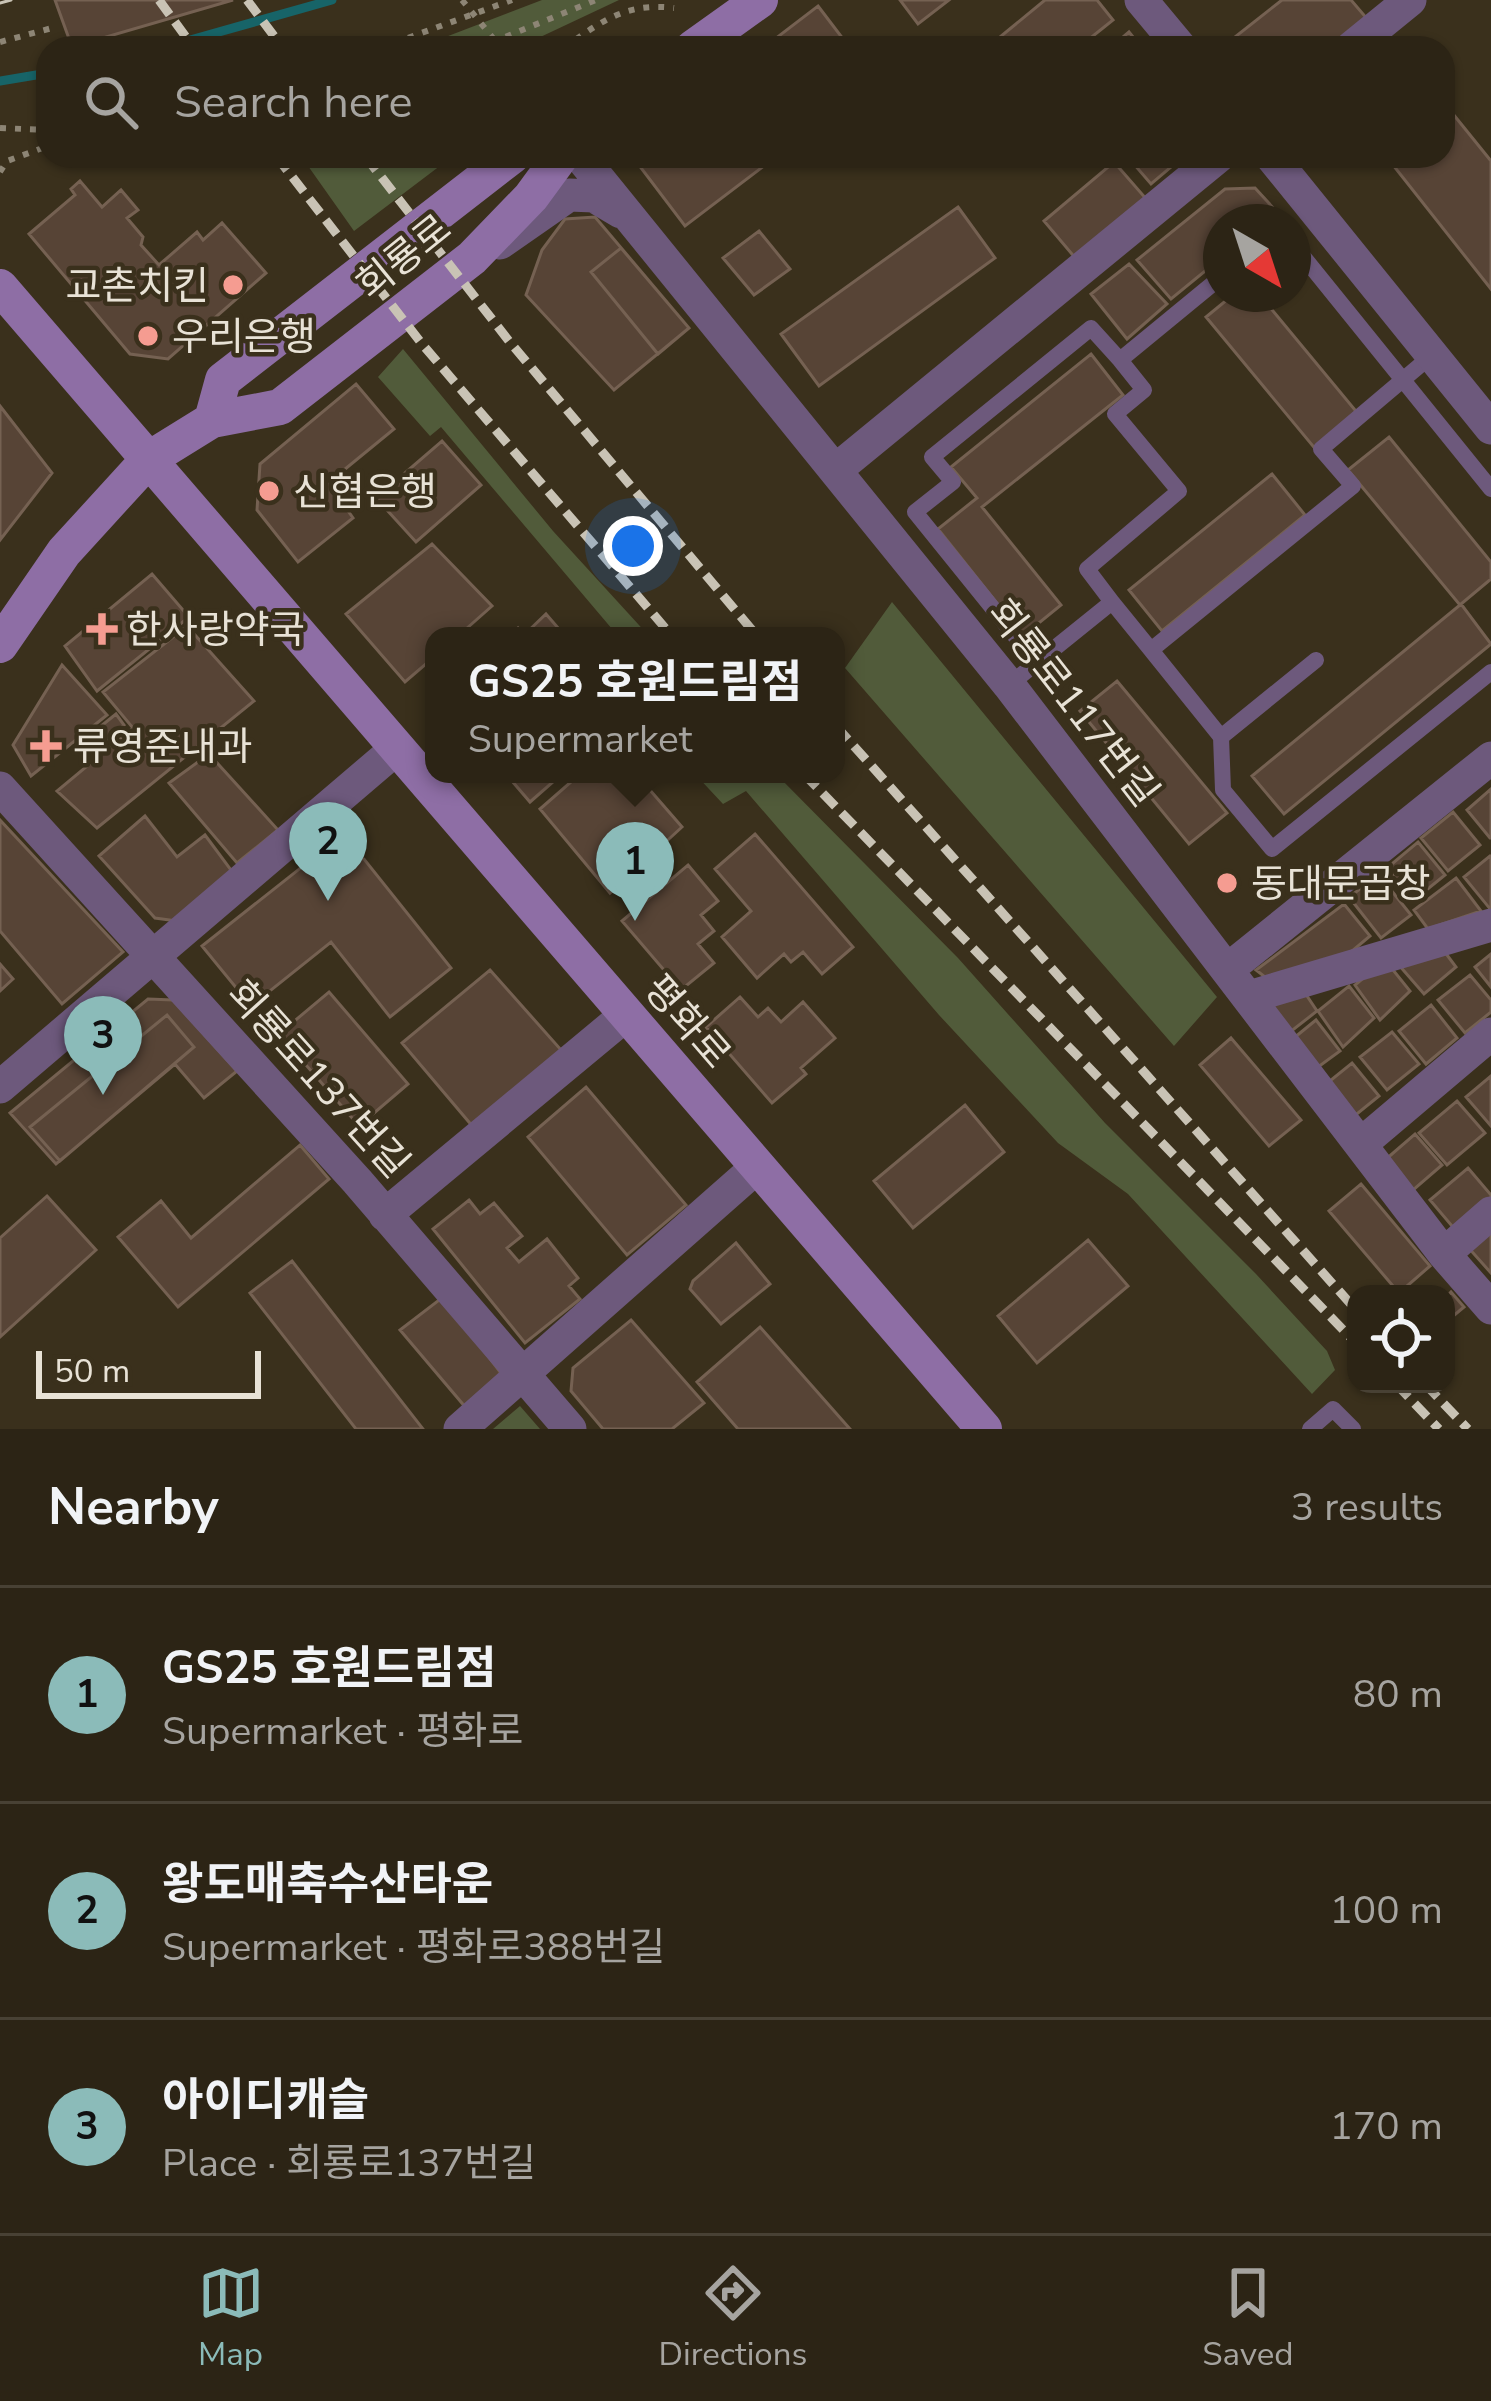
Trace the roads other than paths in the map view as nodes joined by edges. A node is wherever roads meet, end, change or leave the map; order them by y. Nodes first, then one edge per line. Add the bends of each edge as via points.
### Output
1 (760, 0) edge
2 (1141, 0) edge
3 (1410, 0) edge
4 (710, 36) edge
5 (1171, 36) edge
6 (1366, 36) edge
7 (497, 168) edge
8 (552, 168) edge
9 (589, 168) edge
10 (1204, 168) edge
11 (1280, 168) edge
12 (625, 214) junction
13 (472, 258) junction
14 (1311, 266) edge
15 (0, 286) edge
16 (1203, 293) edge
17 (1432, 356) junction
18 (1120, 360) junction
19 (1404, 379) junction
20 (212, 420) junction
21 (1491, 428) edge
22 (149, 460) junction
23 (837, 469) junction
24 (1491, 489) edge
25 (1112, 602) junction
26 (0, 645) edge
27 (1151, 650) junction
28 (1316, 659) dead end
29 (1036, 663) junction
30 (1491, 672) edge
31 (1009, 685) junction
32 (1221, 737) junction
33 (396, 748) junction
34 (1491, 758) edge
35 (425, 782) edge
36 (426, 783) edge
37 (0, 788) edge
38 (1491, 925) edge
39 (152, 954) junction
40 (1227, 970) junction
41 (1249, 997) junction
42 (627, 1015) junction
43 (1491, 1034) edge
44 (0, 1087) edge
45 (1361, 1144) junction
46 (758, 1166) junction
47 (1491, 1213) edge
48 (385, 1215) junction
49 (1444, 1254) junction
50 (1491, 1308) edge
51 (523, 1372) junction
52 (460, 1429) edge
53 (570, 1429) edge
54 (984, 1429) edge
55 (1310, 1429) edge
56 (1353, 1429) edge

1 - 4 main road
2 - 5 street
3 - 6 street
7 - 20 main road, 회룡로 via 223,380
8 - 13 main road, 회룡로
9 - 12 street, 회룡로117번길
10 - 23 street
11 - 17 street
12 - 13 street via 594,196 569,195
12 - 23 street, 회룡로117번길
13 - 20 main road, 회룡로 via 280,407
14 - 19 lane
15 - 22 main road, 평화로
16 - 18 lane
17 - 19 lane
17 - 21 street
18 - 25 lane via 1144,390 1115,414 1179,490 1087,569
18 - 29 lane via 1090,328 932,457 953,482 915,512
19 - 24 lane
19 - 27 lane via 1321,449 1353,487
20 - 22 main road, 회룡로
22 - 26 main road, 회룡로 via 64,551
22 - 33 main road, 평화로
23 - 31 street, 회룡로117번길
25 - 27 lane
25 - 29 lane
27 - 32 lane
28 - 32 lane
29 - 31 lane
30 - 32 lane via 1272,849 1223,790
31 - 40 street, 회룡로117번길
33 - 35 main road, 평화로
33 - 39 street
34 - 40 street
36 - 42 main road, 평화로
37 - 39 street, 회룡로137번길
38 - 41 street
39 - 44 street
39 - 48 street, 회룡로137번길
40 - 41 street, 회룡로117번길
41 - 45 street, 회룡로117번길
42 - 46 main road, 평화로
42 - 48 street
43 - 45 street
45 - 49 street, 회룡로117번길
46 - 51 street
46 - 54 main road, 평화로
47 - 49 street
48 - 51 street, 회룡로137번길
49 - 50 street, 회룡로117번길
51 - 52 street
51 - 53 street, 회룡로137번길
55 - 56 lane via 1333,1409

